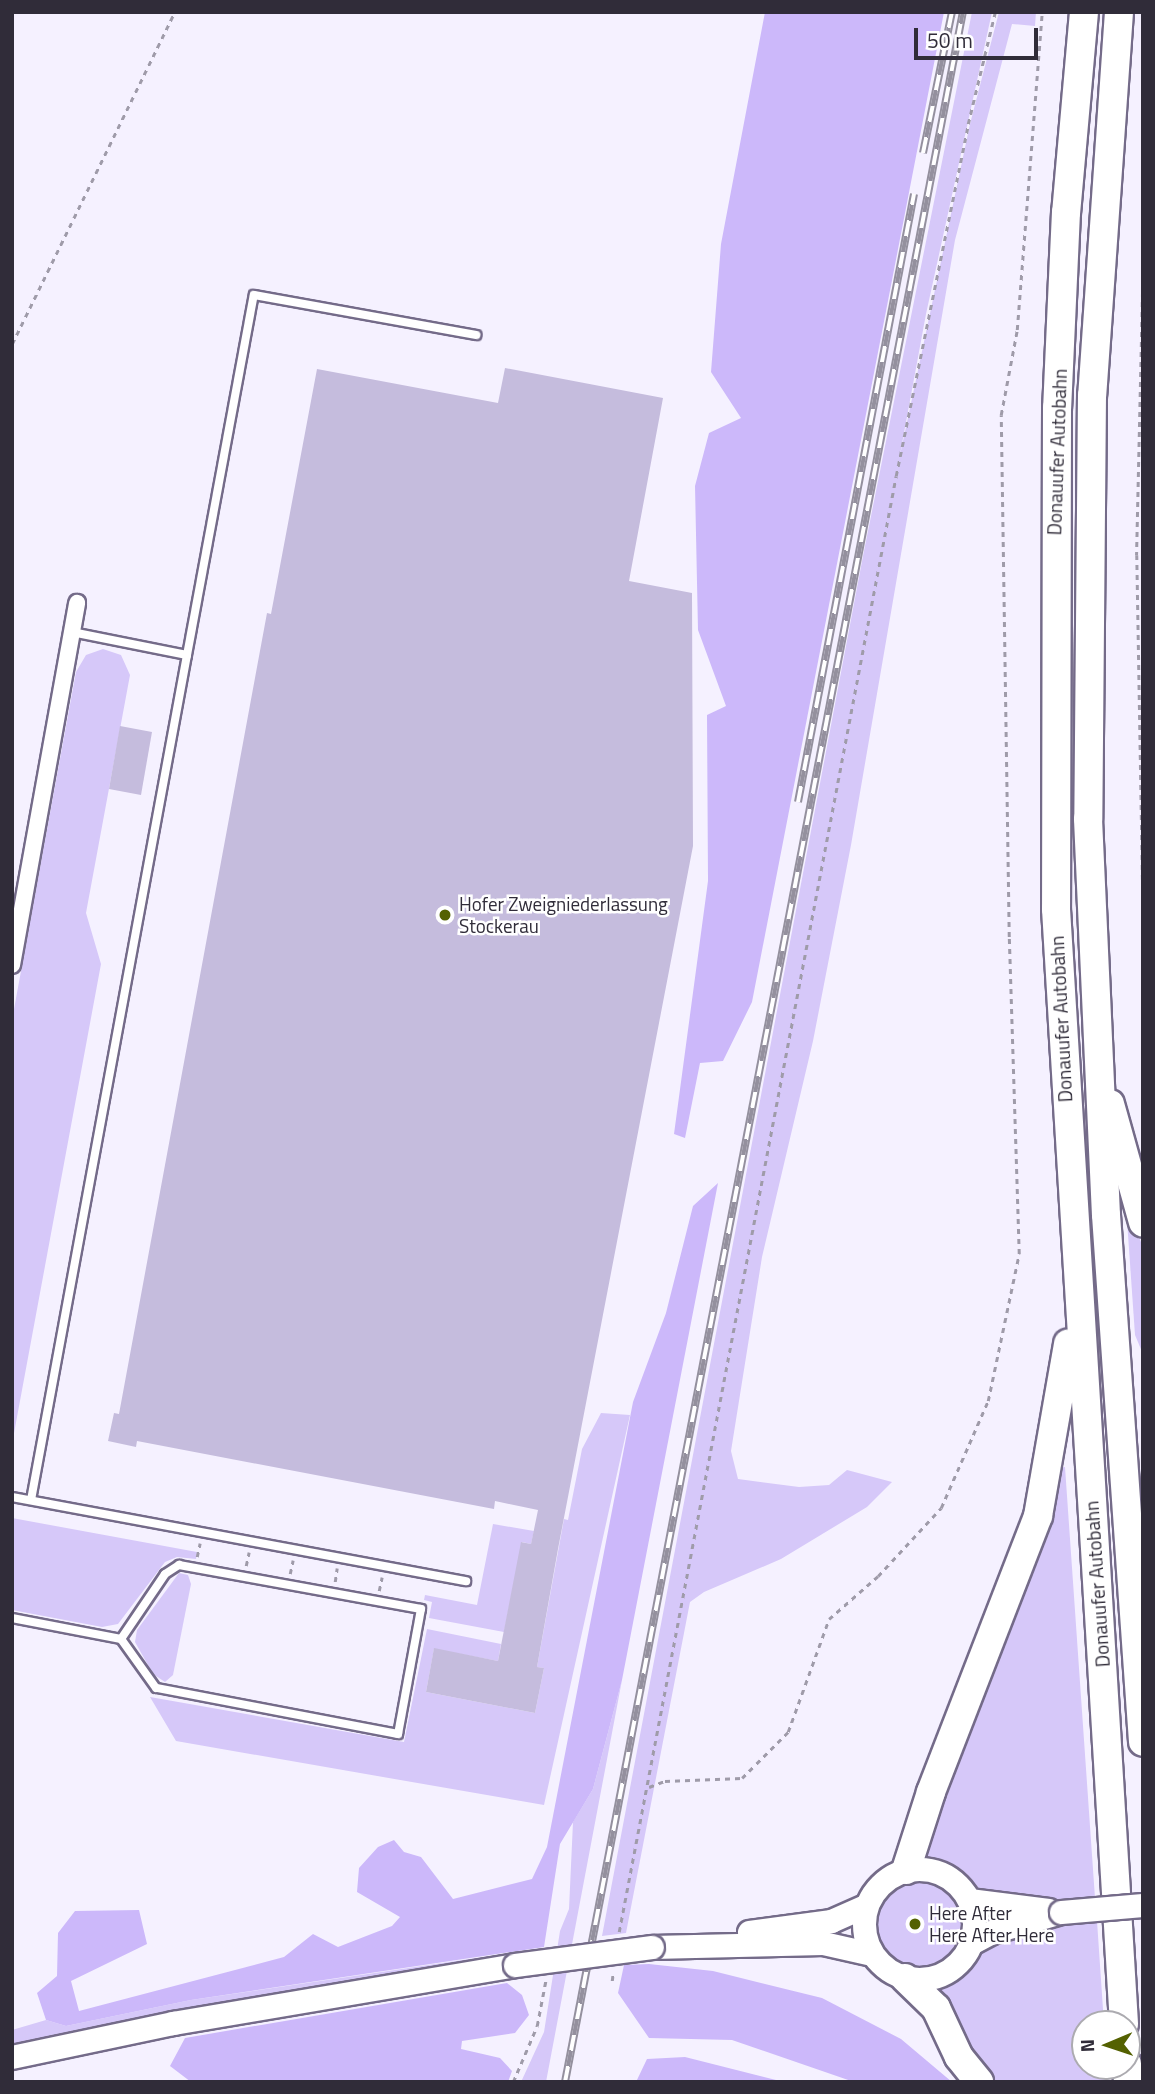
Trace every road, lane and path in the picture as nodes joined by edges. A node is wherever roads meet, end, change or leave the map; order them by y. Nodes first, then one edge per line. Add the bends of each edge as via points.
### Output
1 (175, 12) edge
2 (995, 12) edge
3 (1042, 12) edge
4 (1084, 12) edge
5 (1119, 12) edge
6 (1143, 282) edge
7 (1142, 300) edge
8 (476, 335) dead end
9 (12, 344) edge
10 (77, 603) dead end
11 (72, 632) junction
12 (187, 655) junction
13 (1143, 909) edge
14 (12, 965) edge
15 (1097, 1062) junction
16 (1143, 1222) edge
17 (1076, 1282) junction
18 (12, 1497) edge
19 (30, 1500) junction
20 (202, 1532) junction
21 (251, 1541) junction
22 (295, 1549) junction
23 (339, 1557) junction
24 (384, 1566) junction
25 (195, 1567) junction
26 (244, 1576) junction
27 (466, 1581) dead end
28 (288, 1584) junction
29 (333, 1593) junction
30 (377, 1601) junction
31 (12, 1618) edge
32 (121, 1639) junction
33 (1143, 1742) edge
34 (649, 1787) junction
35 (906, 1870) junction
36 (969, 1900) junction
37 (867, 1905) junction
38 (1143, 1905) edge
39 (1061, 1912) junction
40 (617, 1943) dead end
41 (971, 1943) junction
42 (659, 1947) junction
43 (873, 1954) junction
44 (549, 1966) dead end
45 (614, 1968) dead end
46 (905, 1978) junction
47 (612, 1981) dead end
48 (1123, 2010) edge
49 (12, 2056) edge
50 (513, 2082) edge
51 (979, 2082) edge

1 - 9 path
2 - 34 path via 896,476
3 - 34 path via 1017,330 1001,442 1019,1254 988,1401 941,1508 878,1576 829,1619 788,1732 742,1777
4 - 17 highway, Donauufer Autobahn via 1066,212 1054,605 1056,909
5 - 15 highway, Donauufer Autobahn via 1092,395 1088,819
6 - 7 path
7 - 13 path via 1137,555
8 - 12 lane via 254,295
10 - 11 street
11 - 12 lane
11 - 14 street
12 - 19 lane
15 - 16 highway
15 - 33 highway, Donauufer Autobahn
17 - 35 highway via 1053,1450 1038,1516 930,1792
17 - 48 highway, Donauufer Autobahn
18 - 19 lane
19 - 20 lane
20 - 21 lane
20 - 25 path
21 - 22 lane
21 - 26 path
22 - 23 lane
22 - 28 path
23 - 24 lane
23 - 29 path
24 - 27 lane
24 - 30 path
25 - 26 lane
25 - 32 lane via 180,1565 165,1574
26 - 28 lane
28 - 29 lane
29 - 30 lane
30 - 32 lane via 421,1609 398,1734 156,1688
31 - 32 lane
34 - 40 path
35 - 36 main road via 936,1871
35 - 37 main road via 883,1883
36 - 39 main road
36 - 41 main road via 974,1922
37 - 42 main road via 831,1921
37 - 43 main road via 864,1922
38 - 39 main road, bridge
39 - 41 main road via 992,1932
41 - 46 main road via 963,1958 945,1973 922,1980
42 - 43 main road via 823,1942
42 - 49 main road, bridge via 515,1965 173,2023
43 - 46 main road via 881,1965
44 - 50 path via 540,2018
45 - 47 path
46 - 51 highway via 936,2008 959,2057

